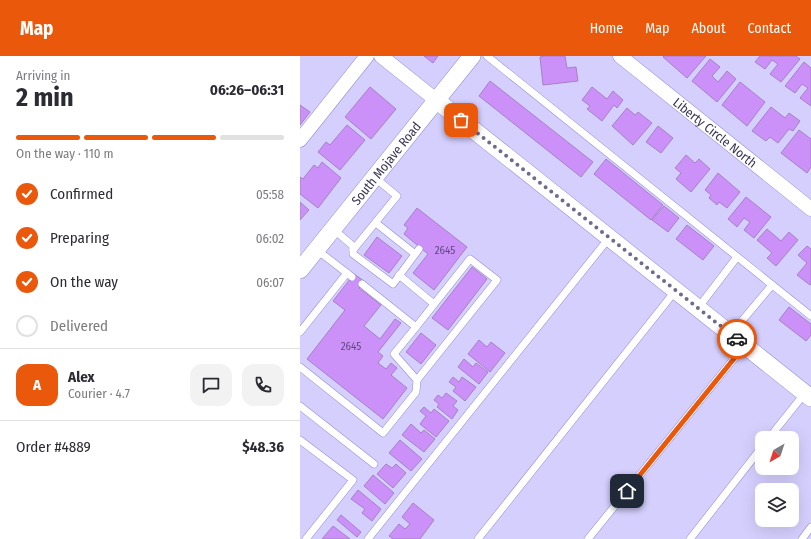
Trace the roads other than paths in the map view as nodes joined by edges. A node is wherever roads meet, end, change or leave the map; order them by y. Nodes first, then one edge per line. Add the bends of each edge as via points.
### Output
1 (367, 56) edge
2 (381, 56) edge
3 (472, 56) edge
4 (487, 56) edge
5 (620, 56) edge
6 (436, 100) junction
7 (300, 140) edge
8 (374, 177) junction
9 (811, 209) edge
10 (376, 223) junction
11 (333, 229) junction
12 (609, 238) junction
13 (317, 250) junction
14 (353, 250) junction
15 (738, 257) junction
16 (300, 270) edge
17 (399, 276) junction
18 (362, 284) dead end
19 (772, 285) junction
20 (676, 290) junction
21 (434, 304) junction
22 (698, 308) junction
23 (811, 316) edge
24 (416, 326) junction
25 (300, 332) edge
26 (731, 335) junction
27 (745, 345) junction
28 (300, 367) edge
29 (417, 380) junction
30 (808, 396) edge
31 (300, 406) edge
32 (776, 431) edge
33 (300, 440) edge
34 (755, 456) edge
35 (374, 464) dead end
36 (811, 527) edge
37 (306, 539) edge
38 (368, 539) edge
39 (478, 539) edge
40 (588, 539) edge
41 (690, 539) edge
42 (802, 539) edge

1 - 7 street
2 - 6 street
3 - 6 street, South Mojave Road
4 - 15 lane
5 - 9 street, Liberty Circle North
6 - 8 street, South Mojave Road
6 - 12 street
8 - 10 lane via 398,196
8 - 11 street, South Mojave Road
10 - 14 lane
10 - 17 lane via 417,252
11 - 13 street, South Mojave Road
11 - 14 lane via 353,246
12 - 20 street
12 - 38 lane
13 - 16 street, South Mojave Road
13 - 25 lane via 349,275
14 - 17 lane via 353,254 393,284
15 - 19 lane
15 - 22 lane
17 - 21 lane
18 - 24 lane
19 - 23 lane
19 - 26 lane
20 - 22 street
20 - 39 lane
21 - 24 lane
21 - 29 lane via 470,259 497,280
22 - 26 street
24 - 29 lane via 394,354
26 - 27 street
27 - 30 street
27 - 40 lane
28 - 29 lane via 384,433 416,392
30 - 32 lane
31 - 35 lane
33 - 37 lane via 353,480
34 - 41 lane
36 - 42 lane

